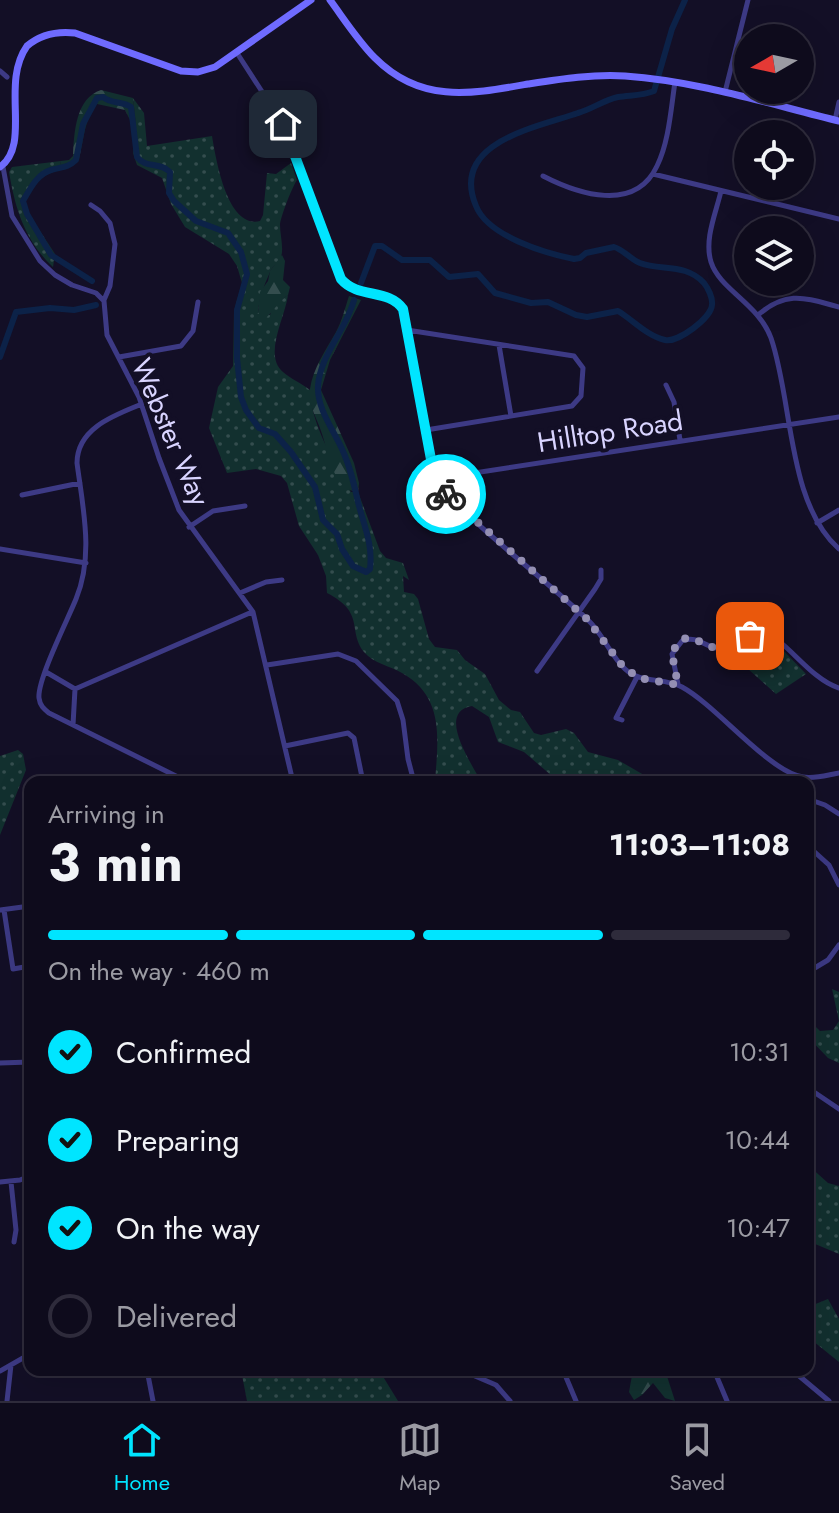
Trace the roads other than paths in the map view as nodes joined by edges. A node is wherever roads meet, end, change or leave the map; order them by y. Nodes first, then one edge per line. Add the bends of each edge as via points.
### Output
1 (311, 0) edge
2 (330, 0) edge
3 (748, 0) edge
4 (237, 53) junction
5 (4, 78) edge
6 (675, 82) junction
7 (725, 93) junction
8 (5, 96) dead end
9 (839, 102) edge
10 (837, 120) edge
11 (1, 167) edge
12 (653, 174) junction
13 (543, 176) dead end
14 (721, 191) junction
15 (91, 205) dead end
16 (839, 219) edge
17 (104, 301) junction
18 (198, 302) dead end
19 (839, 307) edge
20 (758, 315) junction
21 (407, 330) junction
22 (499, 345) junction
23 (119, 357) junction
24 (666, 385) dead end
25 (142, 404) junction
26 (511, 416) junction
27 (839, 417) edge
28 (790, 423) junction
29 (426, 430) junction
30 (680, 440) junction
31 (435, 479) junction
32 (80, 483) junction
33 (22, 495) dead end
34 (245, 506) dead end
35 (839, 510) edge
36 (817, 523) junction
37 (189, 527) junction
38 (0, 549) edge
39 (839, 549) edge
40 (86, 563) junction
41 (601, 570) dead end
42 (282, 580) dead end
43 (240, 593) junction
44 (253, 612) junction
45 (579, 613) junction
46 (267, 665) junction
47 (537, 671) dead end
48 (46, 672) junction
49 (637, 677) junction
50 (678, 685) junction
51 (839, 688) edge
52 (75, 689) junction
53 (622, 720) dead end
54 (73, 725) junction
55 (285, 746) junction
56 (839, 773) edge
57 (176, 776) edge
58 (292, 776) edge
59 (362, 776) edge
60 (412, 776) edge
61 (794, 776) edge
62 (814, 777) edge
63 (814, 801) edge
64 (839, 814) edge
65 (814, 851) edge
66 (839, 885) edge
67 (24, 907) edge
68 (2, 910) edge
69 (839, 948) edge
70 (24, 967) edge
71 (814, 970) edge
72 (24, 1062) edge
73 (0, 1063) edge
74 (814, 1092) edge
75 (839, 1109) edge
76 (24, 1178) edge
77 (0, 1182) edge
78 (11, 1182) junction
79 (14, 1242) dead end
80 (24, 1357) edge
81 (11, 1365) junction
82 (0, 1371) edge
83 (148, 1376) edge
84 (475, 1376) edge
85 (566, 1376) edge
86 (717, 1376) edge
87 (799, 1376) edge
88 (7, 1401) edge
89 (153, 1401) edge
90 (510, 1401) edge
91 (576, 1401) edge
92 (727, 1401) edge
93 (829, 1401) edge

1 - 4 street
2 - 6 street via 375,58 397,75 434,91 482,93 594,76
3 - 7 street
4 - 5 street via 215,67 190,72 85,35 56,33 27,45
4 - 21 street via 283,124 341,279 355,290 398,302
6 - 7 street
6 - 12 street
7 - 10 street
8 - 11 street via 12,144
9 - 10 street
11 - 17 street via 12,216 40,261
12 - 13 street via 633,190 607,196 580,193
12 - 14 street
14 - 16 street
14 - 20 street via 710,260 719,277
15 - 17 street via 110,223 115,244
17 - 23 street, Webster Way via 107,335
18 - 23 street via 193,331 181,346
19 - 20 street via 788,298
20 - 28 street via 770,337
21 - 22 street
21 - 29 street
22 - 26 street
22 - 26 street via 574,356 583,368 581,396 575,404
23 - 25 street, Webster Way
24 - 30 street
25 - 32 street via 93,429 78,452
25 - 37 street, Webster Way
26 - 29 street
27 - 28 street, Hilltop Road
28 - 30 street, Hilltop Road
28 - 36 street via 804,494
29 - 31 street
30 - 31 street, Hilltop Road
31 - 45 street
32 - 33 street
32 - 40 street
34 - 37 street via 213,511
35 - 36 street
36 - 39 street
37 - 43 street, Webster Way
38 - 40 street
40 - 48 street
41 - 45 street via 599,583
42 - 43 street
43 - 44 street, Webster Way
44 - 46 street, Webster Way
44 - 52 street
45 - 47 street
45 - 49 street
46 - 55 street, Webster Way
46 - 60 street via 338,654 356,661 397,701
48 - 52 street
48 - 54 street via 39,693 42,706
49 - 50 street
49 - 53 street via 616,718
50 - 51 street via 672,654 682,641 692,638 720,649 764,634 777,638 824,683
50 - 61 street
52 - 54 street
54 - 57 street
55 - 58 street, Webster Way
55 - 59 street via 348,733 354,738
56 - 62 street
63 - 64 street
65 - 66 street
67 - 68 street
68 - 70 street via 13,969
69 - 71 street
72 - 73 street
74 - 75 street
76 - 78 street
77 - 78 street
78 - 79 street
80 - 81 street
81 - 82 street
81 - 88 street
83 - 89 street
84 - 90 street via 496,1385
85 - 91 street
86 - 92 street
87 - 93 street

